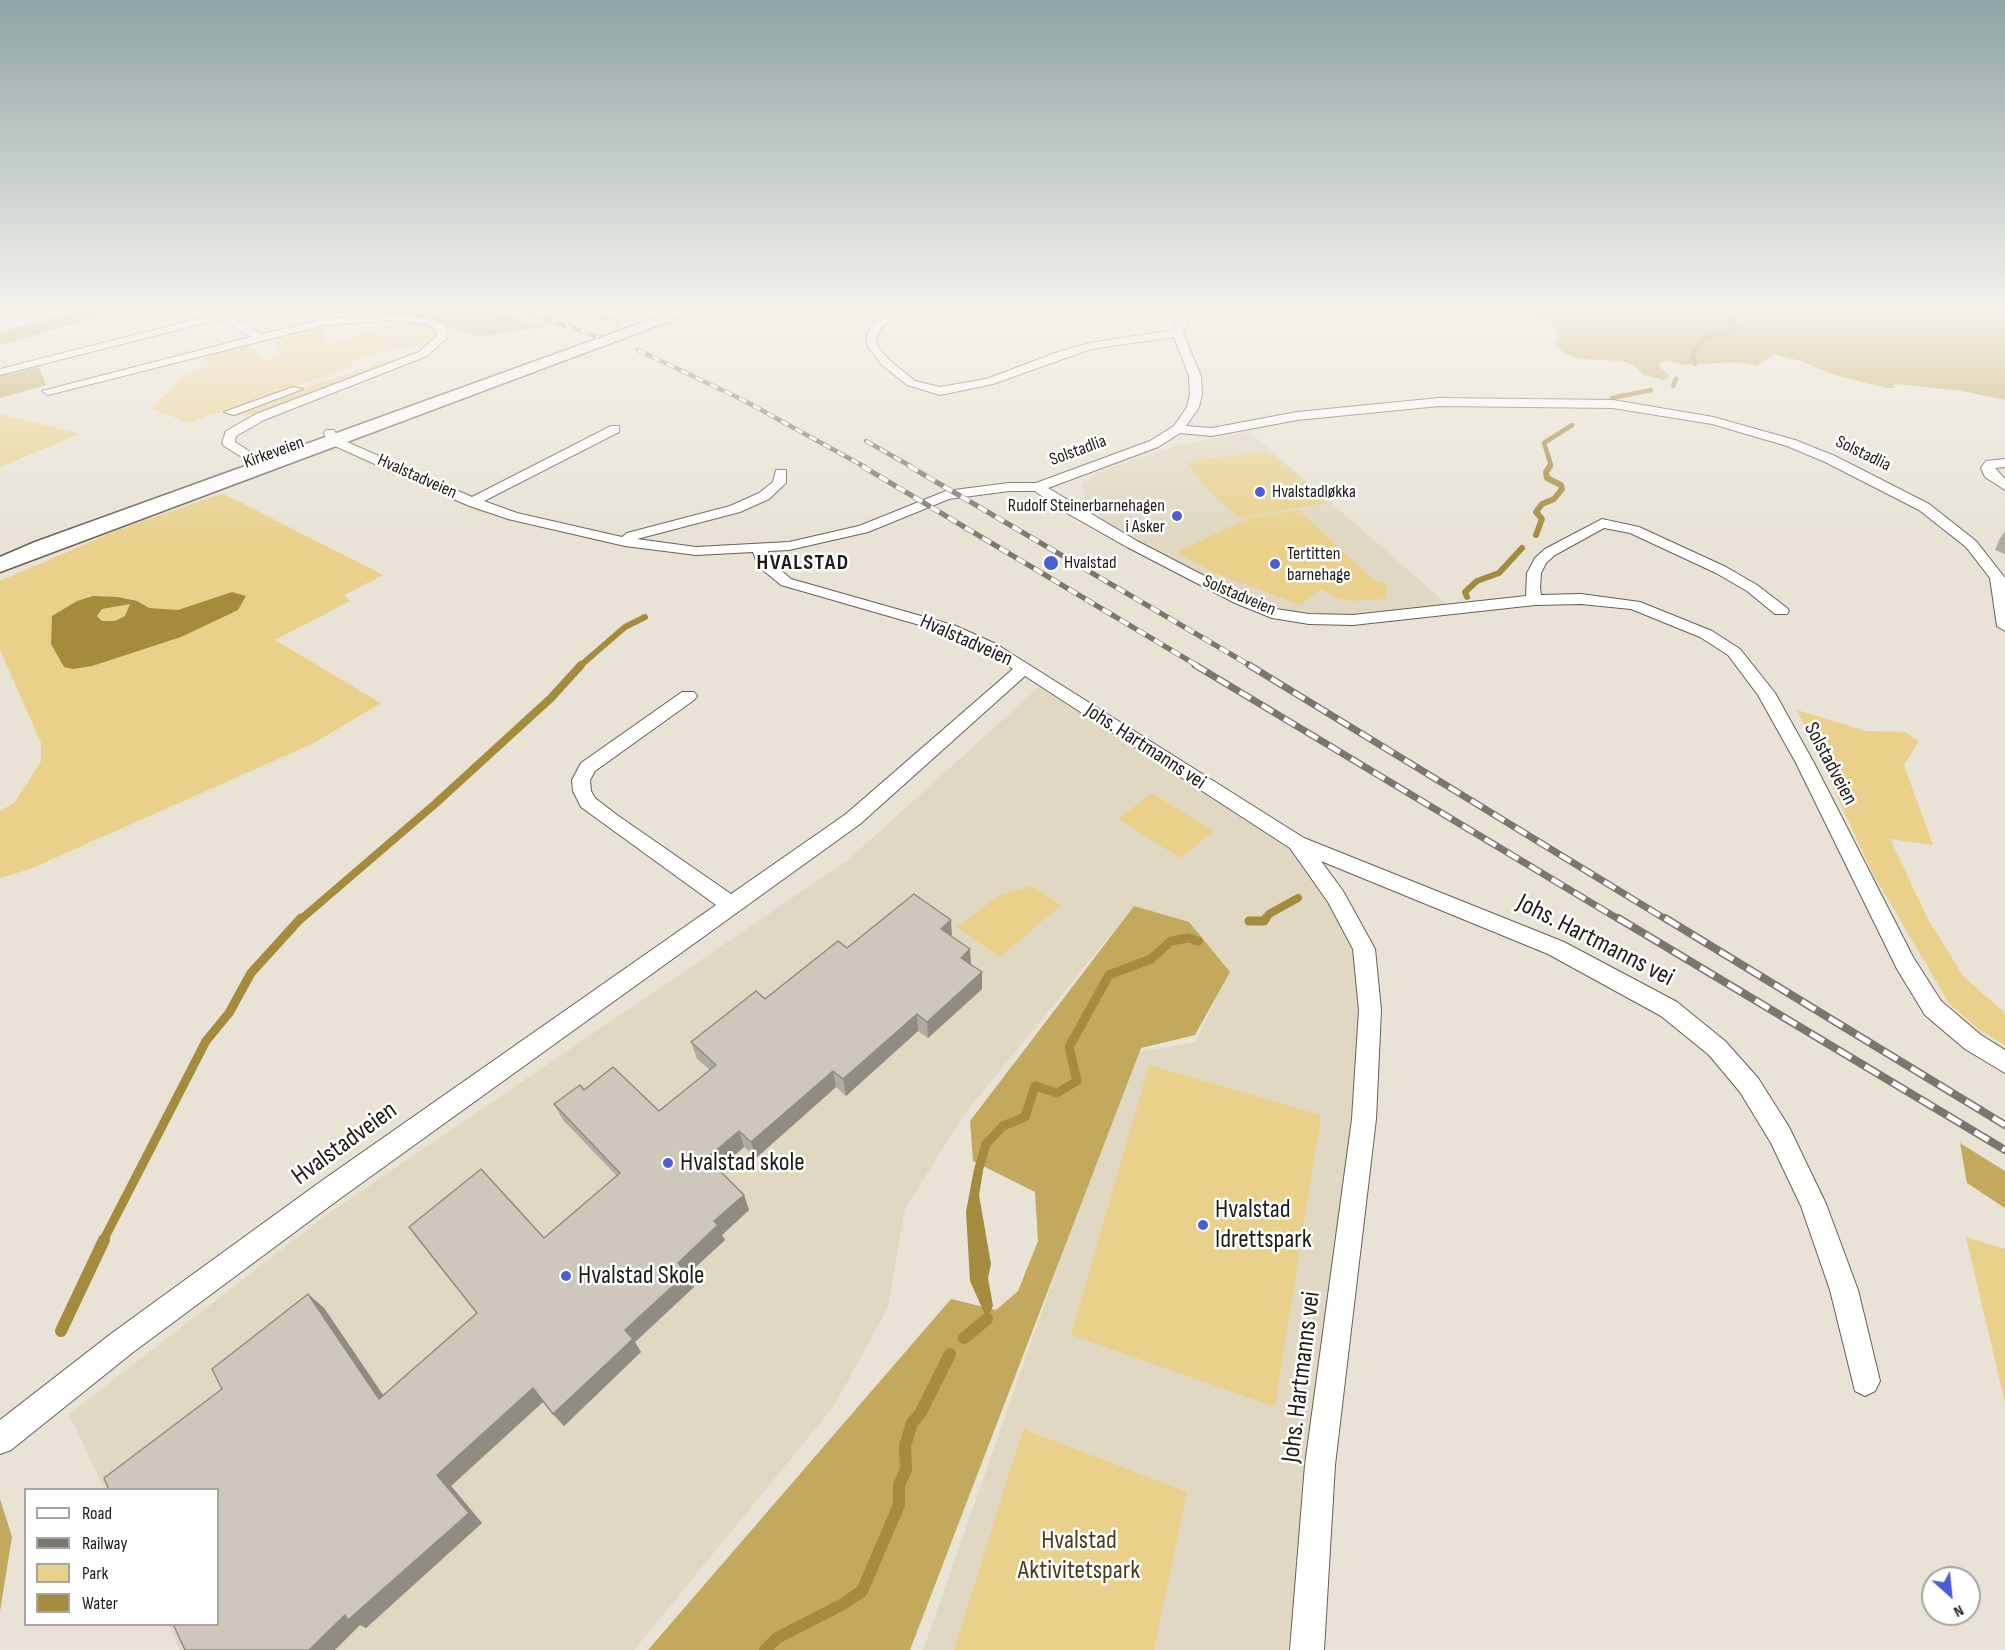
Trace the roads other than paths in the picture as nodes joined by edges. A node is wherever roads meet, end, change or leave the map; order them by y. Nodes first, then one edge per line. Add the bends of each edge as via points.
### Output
1 (64, 387) edge
2 (305, 387) edge
3 (341, 387) edge
4 (476, 387) edge
5 (926, 387) edge
6 (962, 387) edge
7 (1196, 387) edge
8 (48, 391) dead end
9 (230, 412) dead end
10 (615, 429) dead end
11 (1178, 429) junction
12 (335, 436) junction
13 (257, 462) junction
14 (2005, 463) edge
15 (780, 473) dead end
16 (2005, 486) edge
17 (1038, 487) junction
18 (472, 502) junction
19 (625, 543) junction
20 (760, 549) junction
21 (0, 565) edge
22 (2001, 579) edge
23 (1535, 600) junction
24 (1781, 611) dead end
25 (2005, 626) edge
26 (1024, 668) junction
27 (688, 696) dead end
28 (1297, 843) junction
29 (731, 905) junction
30 (2005, 1063) edge
31 (1865, 1381) dead end
32 (0, 1439) edge
33 (1307, 1650) edge

1 - 8 street
2 - 9 street
3 - 13 street via 237,428 228,443
4 - 12 main road, Kirkeveien
5 - 6 street via 940,391
7 - 11 street via 1192,407
10 - 18 street, Hvalstadveien
11 - 17 street, Solstadlia via 1154,444
11 - 22 street, Solstadlia via 1212,432 1297,416 1457,401 1613,404 1713,421 1747,428 1815,452 1924,507 1971,544
12 - 13 main road, Kirkeveien
12 - 18 street, Hvalstadveien via 361,453
13 - 21 main road, Kirkeveien
14 - 16 street via 1988,468
15 - 19 street via 779,483 754,501 632,536
17 - 20 street, Solstadlia via 1009,486 946,495 863,529
17 - 23 street, Solstadveien via 1132,544 1272,613 1353,620
18 - 19 street, Hvalstadveien
19 - 20 street, Hvalstadveien via 696,552
20 - 26 street, Hvalstadveien via 763,563 786,582 941,626 990,647
22 - 25 street, Solstadlia
23 - 24 street via 1532,588 1540,561 1602,523 1634,530 1721,570
23 - 30 street, Solstadveien via 1581,599 1634,606 1707,634 1734,652 1766,693 1905,963 1933,1008
26 - 28 street, Johs. Hartmanns vei
26 - 29 street, Hvalstadveien via 853,819
27 - 29 street via 588,767 581,780 582,791 588,802 610,820
28 - 31 street, Johs. Hartmanns vei via 1556,948 1669,1009 1718,1048 1749,1085 1780,1135 1813,1204 1844,1290
28 - 33 street, Johs. Hartmanns vei via 1336,897 1364,949 1370,1010 1364,1119 1320,1465
29 - 32 street, Hvalstadveien via 319,1198 122,1343

